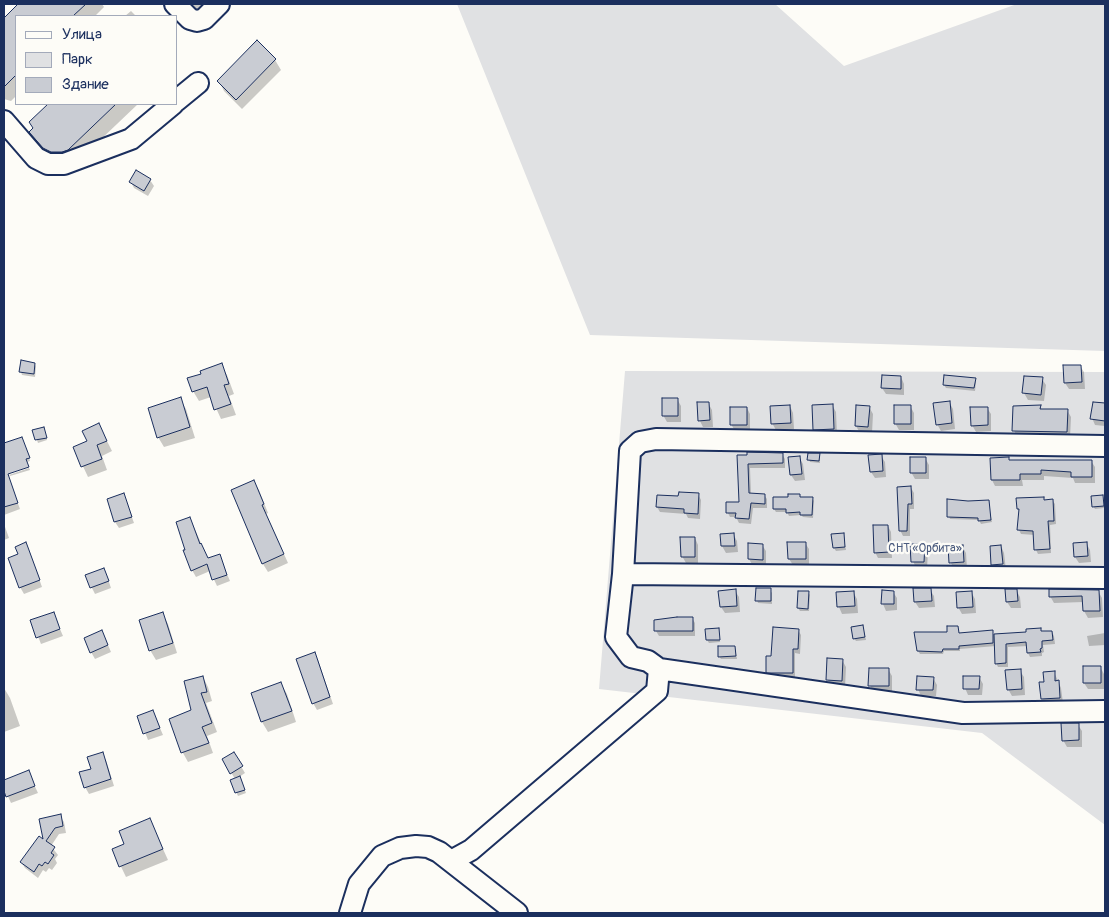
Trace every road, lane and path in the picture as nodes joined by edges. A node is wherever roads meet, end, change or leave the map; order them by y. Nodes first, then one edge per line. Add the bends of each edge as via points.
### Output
1 (175, 4) edge
2 (219, 4) edge
3 (198, 83) dead end
4 (178, 99) edge
5 (172, 105) edge
6 (4, 121) edge
7 (1105, 446) edge
8 (623, 574) junction
9 (1105, 578) edge
10 (660, 669) junction
11 (1105, 712) edge
12 (452, 861) junction
13 (350, 913) edge
14 (517, 913) edge

1 - 2 street via 190,19 197,21 204,19
3 - 4 street
5 - 6 street via 131,139 64,164 48,164 36,158
7 - 8 street via 656,439 640,442 630,451
8 - 9 street
8 - 10 street via 616,637 631,657
10 - 11 street via 963,713
10 - 12 street via 657,691 471,850
12 - 13 street via 434,850 416,846 400,848 382,856 359,884
12 - 14 street

